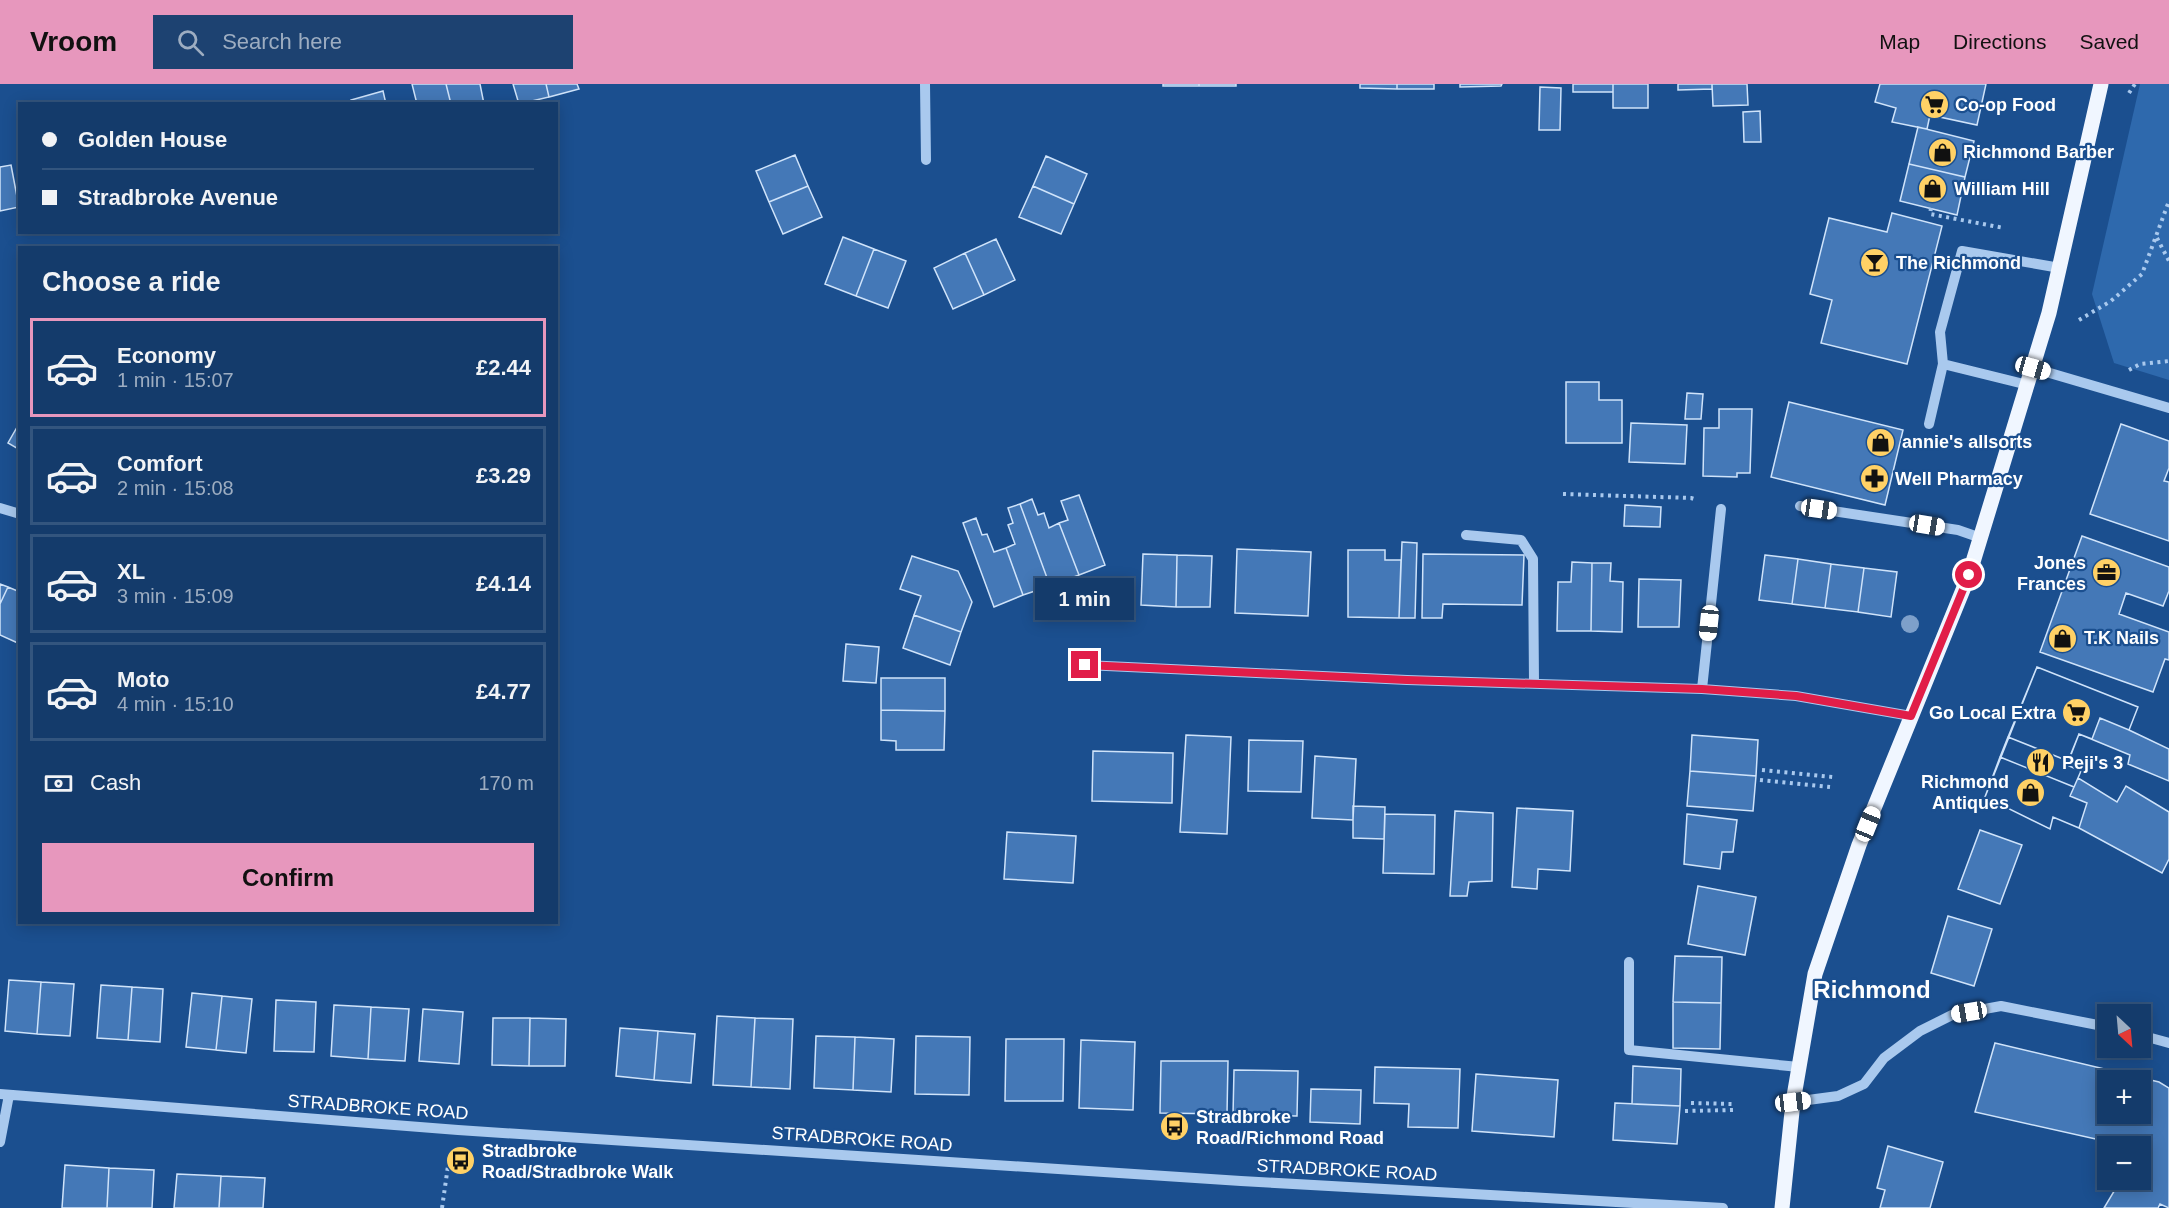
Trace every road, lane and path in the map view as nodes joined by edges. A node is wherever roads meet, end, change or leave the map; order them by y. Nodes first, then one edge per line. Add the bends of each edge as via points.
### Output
1 (925, 84) edge
2 (2101, 84) edge
3 (2136, 84) edge
4 (2129, 94) dead end
5 (926, 160) dead end
6 (2169, 201) edge
7 (1931, 208) dead end
8 (2004, 228) dead end
9 (2157, 238) junction
10 (2169, 261) edge
11 (2060, 268) junction
12 (2079, 320) dead end
13 (1943, 364) junction
14 (2033, 368) junction
15 (2028, 386) junction
16 (2169, 408) edge
17 (1929, 424) dead end
18 (1563, 494) dead end
19 (1800, 506) dead end
20 (0, 508) edge
21 (1721, 509) joint
22 (18, 513) edge
23 (1466, 535) dead end
24 (1980, 538) junction
25 (1085, 665) dead end
26 (1534, 682) junction
27 (1702, 689) junction
28 (1911, 716) junction
29 (1762, 770) dead end
30 (1833, 777) dead end
31 (1760, 780) dead end
32 (1830, 787) dead end
33 (1629, 962) dead end
34 (2097, 1025) edge
35 (2151, 1038) edge
36 (2169, 1042) edge
37 (1799, 1068) junction
38 (5, 1095) edge
39 (1793, 1102) junction
40 (1691, 1103) dead end
41 (1733, 1104) dead end
42 (1732, 1110) dead end
43 (1685, 1111) dead end
44 (0, 1142) edge
45 (449, 1159) dead end
46 (442, 1208) edge
47 (1723, 1208) edge
48 (1782, 1208) edge

1 - 5 street
2 - 11 main road
3 - 4 path
6 - 9 path
7 - 8 path via 1930,214
9 - 10 path
9 - 12 path via 2142,274 2111,301
11 - 13 street via 1962,251 1940,332
11 - 14 main road
13 - 15 street
13 - 17 street
14 - 15 main road
14 - 16 street
15 - 24 main road
18 - 21 path via 1691,498
19 - 24 street via 1958,530
20 - 22 street
21 - 27 street
23 - 26 street via 1521,540 1533,559
24 - 28 main road via 1969,575
25 - 26 street
26 - 27 street
27 - 28 street via 1796,696
28 - 37 main road via 1859,845 1815,974
29 - 30 path
31 - 32 path
33 - 37 street via 1629,1050
34 - 39 street via 2001,1006 1952,1015 1920,1031 1884,1058 1864,1084 1838,1096
35 - 36 street
37 - 39 main road
38 - 44 street
38 - 47 street, STRADBROKE ROAD via 458,1130 1252,1182
39 - 48 main road
40 - 41 path
42 - 43 path
45 - 46 path

